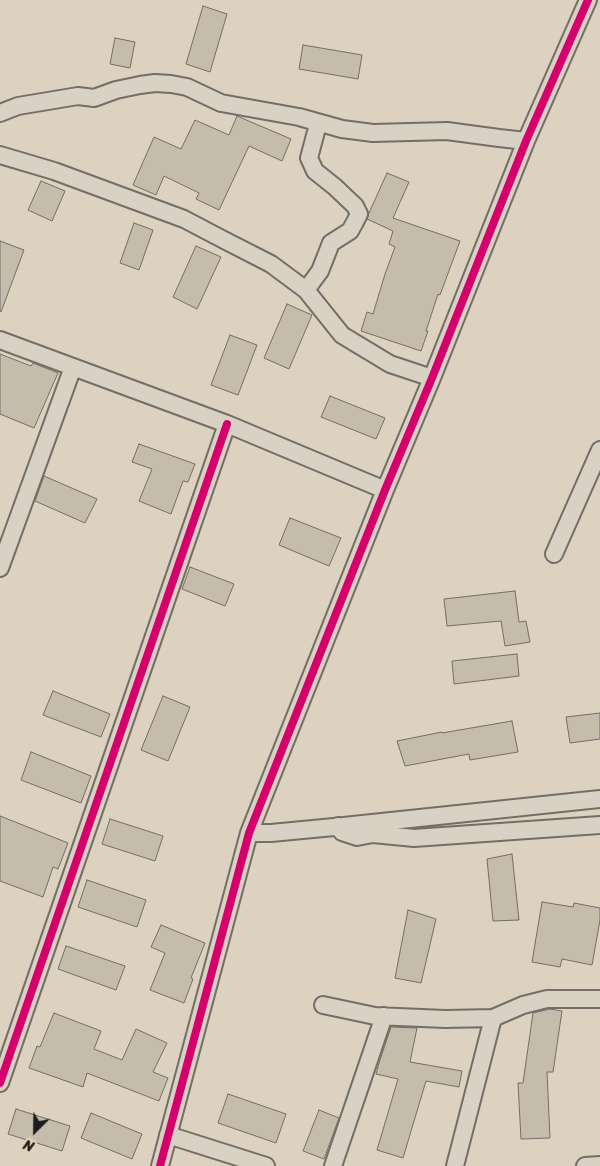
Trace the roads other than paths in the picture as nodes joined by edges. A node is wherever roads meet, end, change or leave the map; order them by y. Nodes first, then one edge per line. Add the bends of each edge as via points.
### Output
1 (588, 0) edge
2 (0, 113) edge
3 (318, 124) junction
4 (526, 141) junction
5 (0, 155) edge
6 (306, 290) junction
7 (0, 340) edge
8 (73, 367) junction
9 (432, 378) junction
10 (227, 424) junction
11 (600, 450) edge
12 (385, 490) junction
13 (554, 554) dead end
14 (0, 568) edge
15 (600, 799) edge
16 (600, 825) edge
17 (338, 826) junction
18 (249, 833) junction
19 (600, 999) edge
20 (323, 1005) dead end
21 (384, 1016) junction
22 (493, 1018) junction
23 (0, 1083) edge
24 (168, 1135) junction
25 (600, 1165) edge
26 (160, 1166) edge
27 (266, 1166) edge
28 (333, 1166) edge
29 (455, 1166) edge
30 (585, 1166) edge

1 - 4 street
2 - 3 street via 18,106 78,96 94,98 116,90 155,83 187,87 221,103
3 - 4 street via 373,133 447,131
3 - 6 street via 309,158 315,171 355,206 359,214 350,231 331,243 320,271
4 - 9 street
5 - 6 street via 184,220 271,264
6 - 9 street via 342,335 390,364
7 - 8 street
8 - 10 street
8 - 14 street
9 - 12 street
10 - 12 street
10 - 23 street
11 - 13 street
12 - 18 street
15 - 17 street
16 - 17 street via 414,838 373,834 357,837 342,832
17 - 18 street
18 - 24 street
19 - 22 street via 548,999
20 - 21 street
21 - 22 street
21 - 28 street
22 - 29 street
24 - 26 street
24 - 27 street
25 - 30 street

